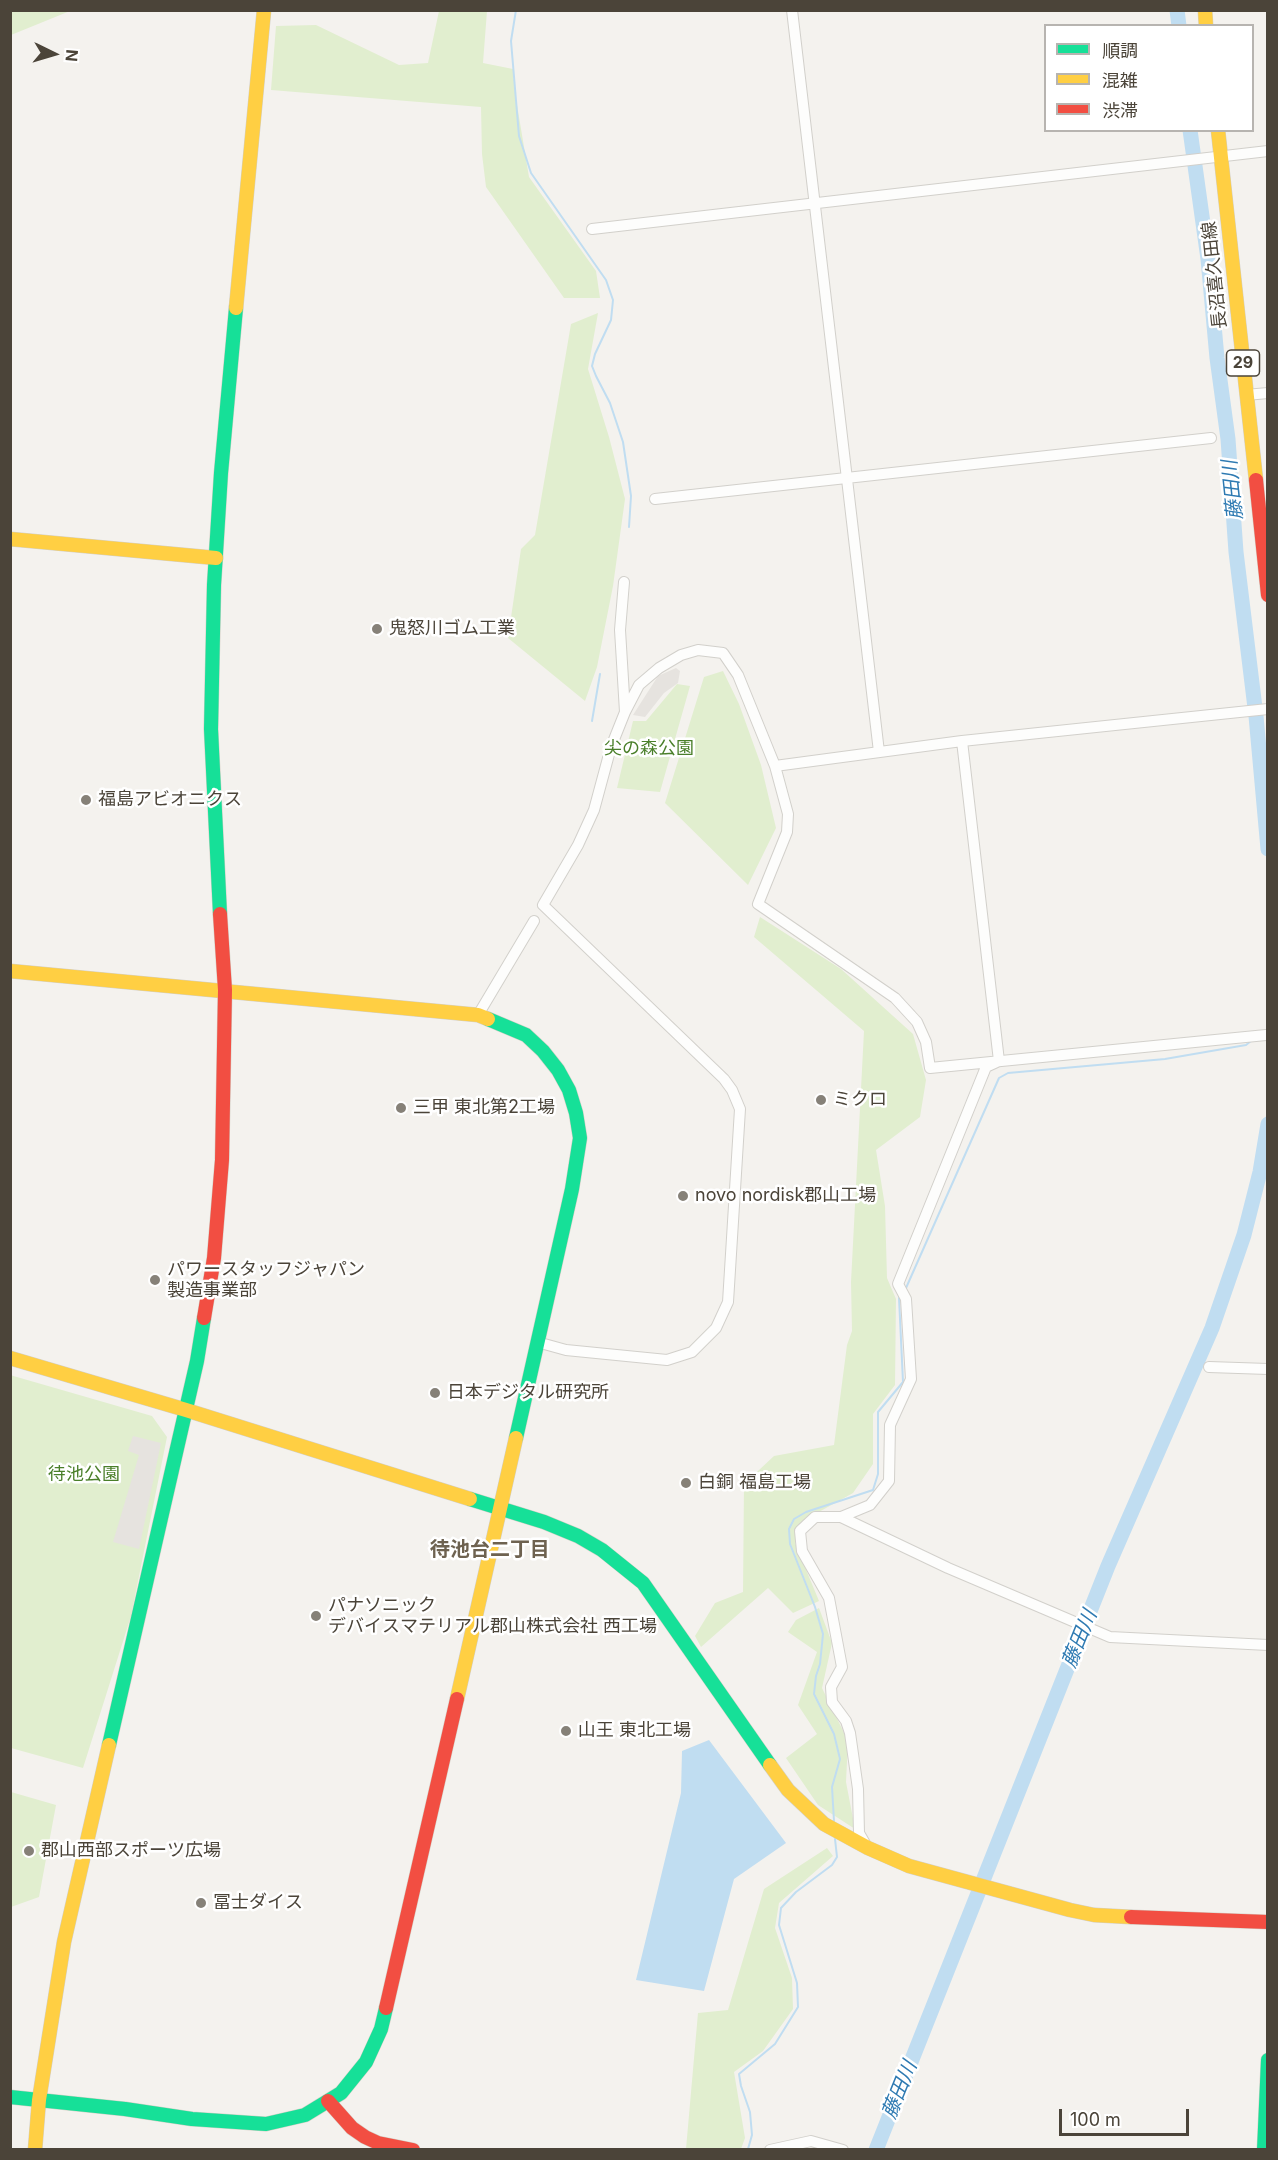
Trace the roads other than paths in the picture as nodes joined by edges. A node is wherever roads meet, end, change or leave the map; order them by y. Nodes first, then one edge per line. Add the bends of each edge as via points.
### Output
1 (264, 10) edge
2 (792, 10) edge
3 (1218, 132) edge
4 (1268, 151) edge
5 (1218, 157) junction
6 (815, 203) junction
7 (592, 229) dead end
8 (1268, 393) edge
9 (1246, 395) junction
10 (1210, 438) dead end
11 (846, 479) junction
12 (655, 499) dead end
13 (10, 539) edge
14 (216, 558) junction
15 (624, 582) dead end
16 (1268, 595) edge
17 (1268, 709) edge
18 (625, 712) junction
19 (962, 741) junction
20 (879, 752) junction
21 (775, 765) junction
22 (534, 921) dead end
23 (10, 971) edge
24 (225, 990) junction
25 (478, 1015) junction
26 (1266, 1035) edge
27 (999, 1061) junction
28 (537, 1342) junction
29 (10, 1358) edge
30 (1209, 1367) dead end
31 (1268, 1369) edge
32 (186, 1410) junction
33 (500, 1510) junction
34 (842, 1517) junction
35 (1268, 1645) edge
36 (868, 1848) junction
37 (1268, 1922) edge
38 (1268, 2060) edge
39 (10, 2097) edge
40 (39, 2100) junction
41 (328, 2101) junction
42 (35, 2150) edge
43 (413, 2150) edge
44 (770, 2150) edge
45 (843, 2150) edge
46 (1264, 2150) edge

1 - 14 street
2 - 6 street
3 - 5 street, 長沼喜久田線 / 29
4 - 5 street
5 - 6 street
5 - 9 street, 長沼喜久田線 / 29
6 - 7 street
6 - 11 street
8 - 9 street
9 - 16 street, 長沼喜久田線 / 29
10 - 11 street
11 - 12 street
11 - 20 street
13 - 14 street
14 - 24 street via 211,729
15 - 18 street via 620,630
17 - 19 street
18 - 21 street via 639,685 659,668 698,650 723,653 738,675
18 - 28 street via 594,810 543,905 732,1090 740,1109 728,1302 716,1328 692,1352 668,1360 566,1350
19 - 20 street
19 - 27 street
20 - 21 street
21 - 27 street via 788,814 787,832 758,904 895,998 917,1022 926,1042 930,1068
22 - 25 street
23 - 24 street
24 - 25 street
24 - 32 street via 222,1160 215,1246
25 - 28 street via 526,1035 543,1051 569,1089 576,1113 580,1138 577,1163
26 - 27 street
27 - 34 street via 986,1067 898,1284 906,1299 911,1379 890,1425 889,1481 870,1505
28 - 33 street
29 - 32 street
30 - 31 street
32 - 33 street
32 - 40 street via 64,1942
33 - 36 street via 578,1536 643,1583 788,1790 830,1827
33 - 41 street via 381,2029 373,2050 353,2080
34 - 35 street via 948,1568 1110,1637
34 - 36 street via 815,1517 800,1531 802,1551 829,1598 842,1667 831,1687 832,1702 850,1733 859,1833
36 - 37 street via 909,1866 1070,1911
38 - 46 street
39 - 40 street
40 - 41 street via 266,2124 304,2115
40 - 42 street
41 - 43 street via 365,2137 378,2144
44 - 45 street via 811,2141

